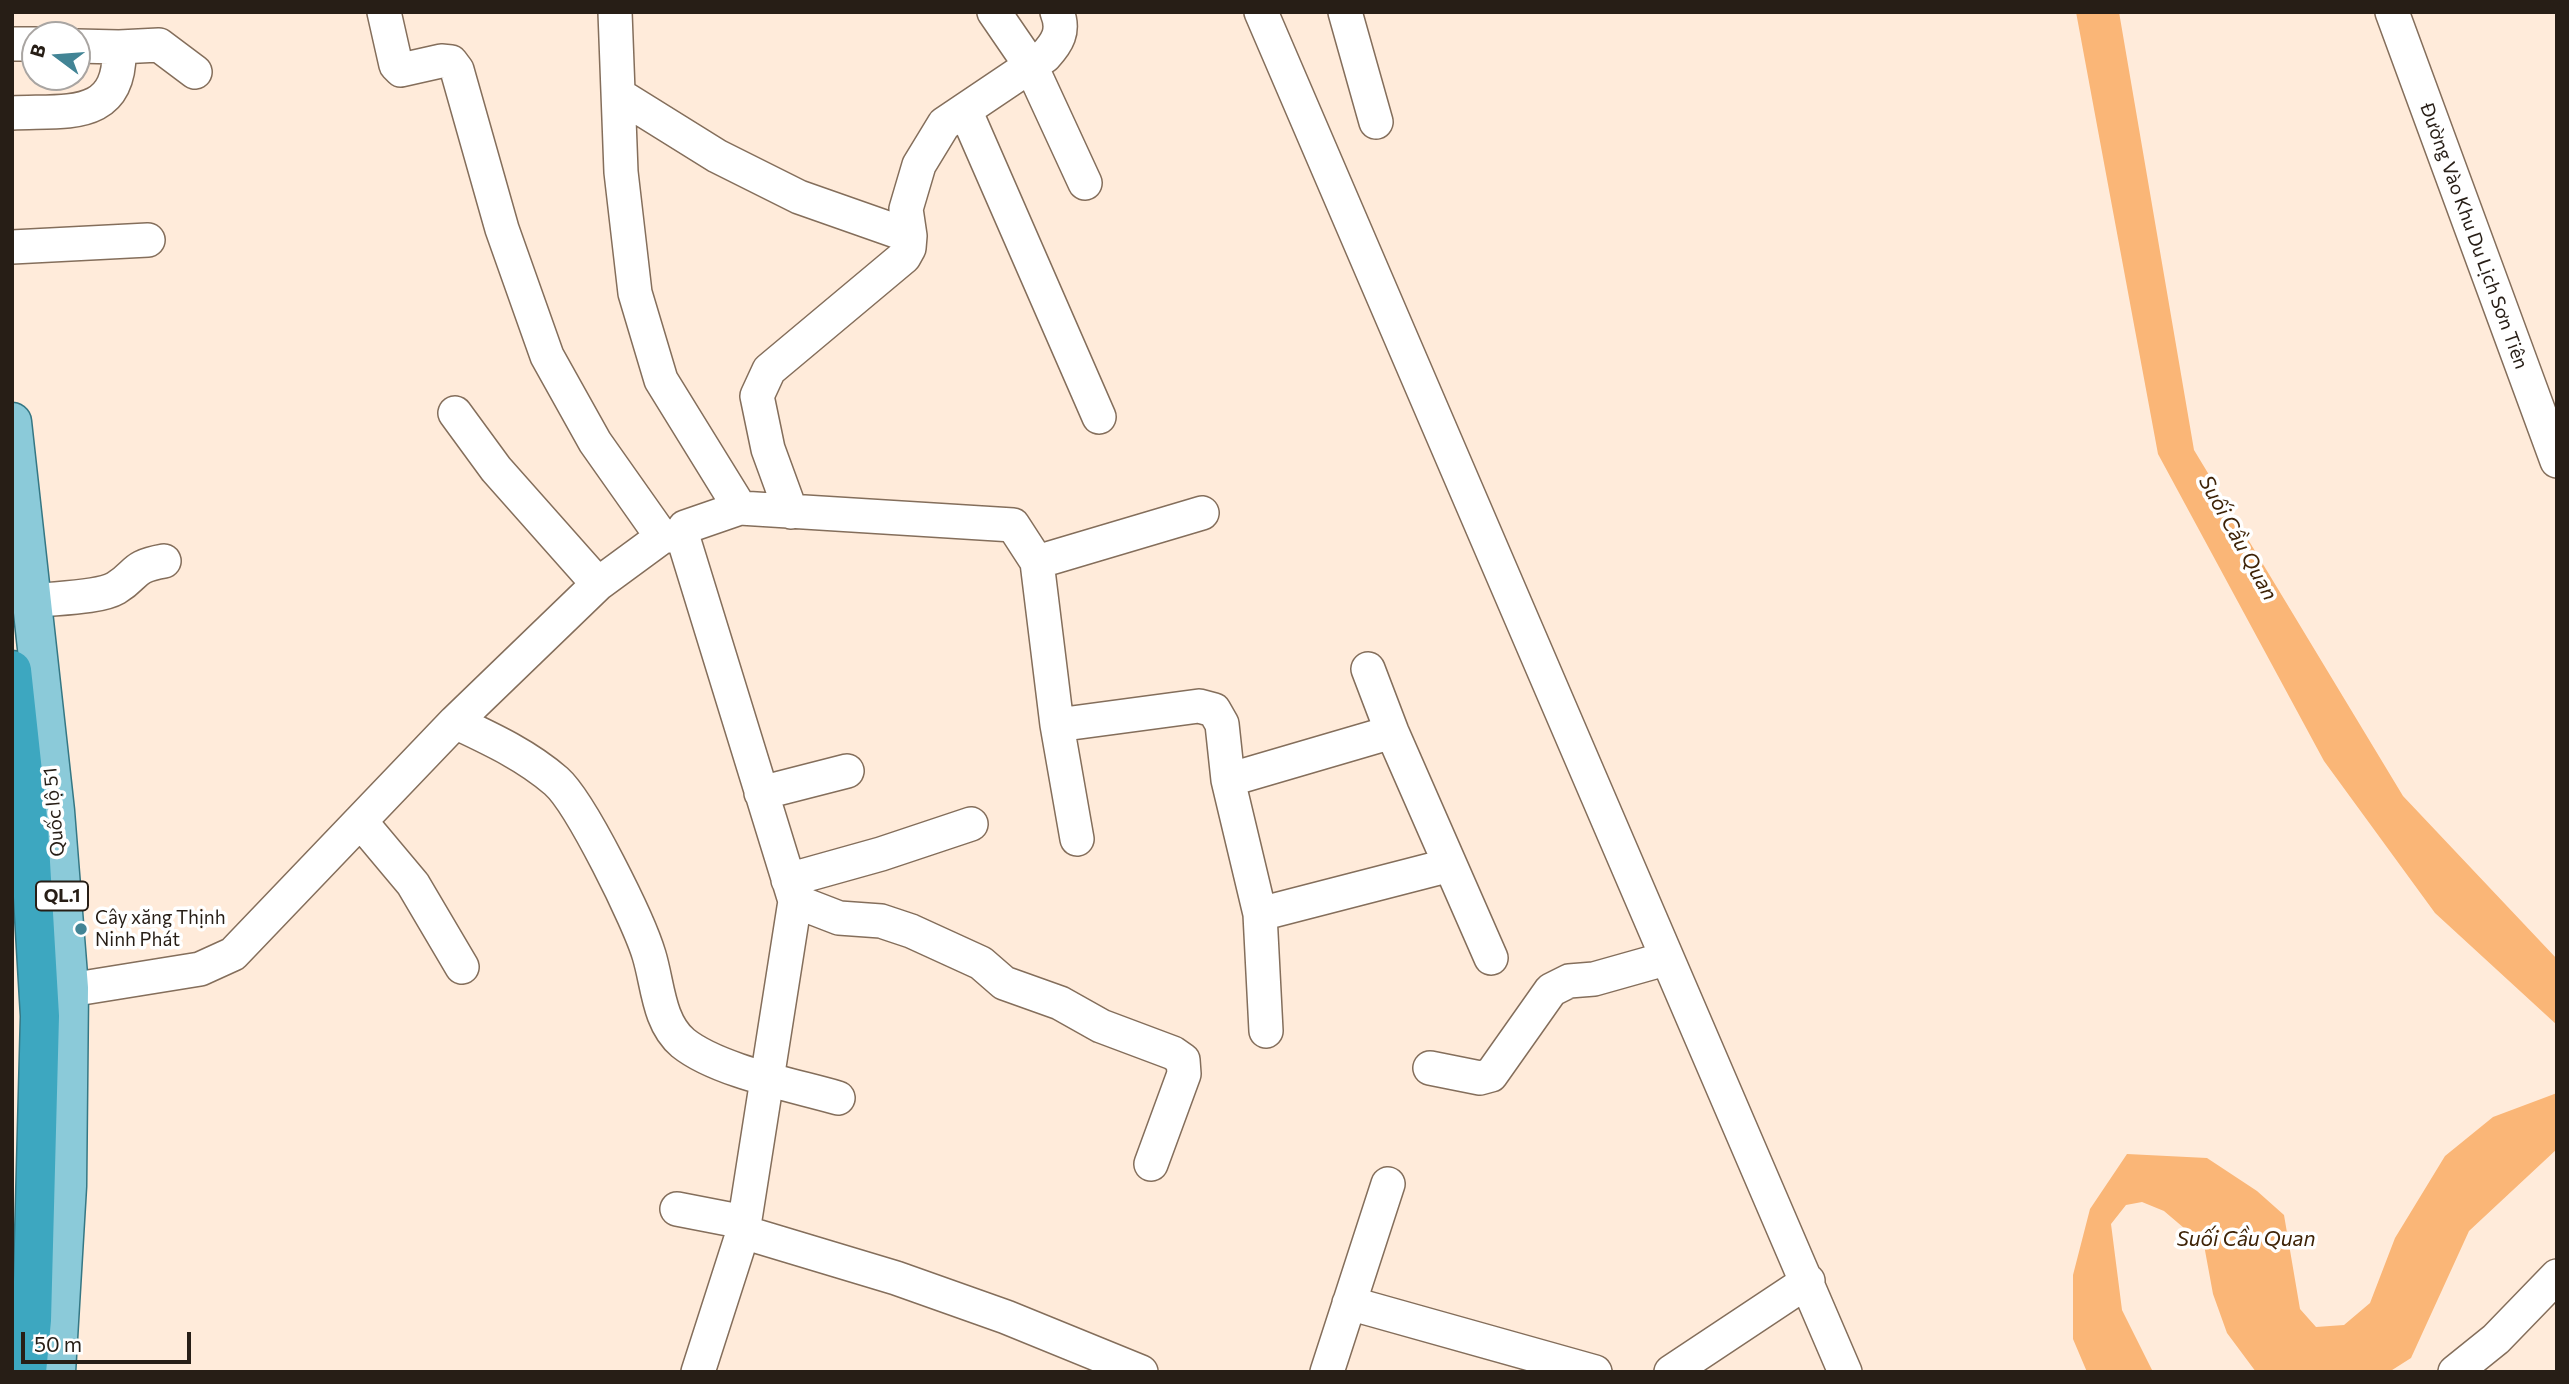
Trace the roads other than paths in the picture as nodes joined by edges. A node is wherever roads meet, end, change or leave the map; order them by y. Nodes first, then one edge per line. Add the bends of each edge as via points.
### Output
1 (384, 12) edge
2 (615, 12) edge
3 (994, 12) edge
4 (1057, 12) edge
5 (1261, 12) edge
6 (1345, 12) edge
7 (2392, 12) edge
8 (91, 46) edge
9 (119, 47) junction
10 (1031, 66) junction
11 (195, 72) dead end
12 (620, 95) junction
13 (965, 110) junction
14 (12, 113) edge
15 (1376, 122) dead end
16 (1085, 183) dead end
17 (910, 236) junction
18 (148, 240) dead end
19 (12, 247) edge
20 (454, 413) dead end
21 (1099, 417) dead end
22 (12, 422) edge
23 (2557, 461) edge
24 (740, 508) junction
25 (791, 512) junction
26 (1202, 513) dead end
27 (672, 536) junction
28 (164, 561) dead end
29 (1037, 562) junction
30 (598, 584) junction
31 (33, 601) junction
32 (1368, 669) dead end
33 (12, 670) edge
34 (455, 722) junction
35 (1057, 725) junction
36 (1392, 732) junction
37 (847, 771) dead end
38 (1228, 780) junction
39 (761, 793) junction
40 (361, 822) junction
41 (971, 824) dead end
42 (1077, 839) dead end
43 (1450, 865) junction
44 (792, 891) junction
45 (1260, 914) junction
46 (1491, 958) dead end
47 (1665, 959) junction
48 (462, 967) dead end
49 (54, 991) junction
50 (1266, 1031) dead end
51 (1430, 1068) dead end
52 (765, 1076) junction
53 (838, 1098) dead end
54 (1151, 1164) dead end
55 (1388, 1184) dead end
56 (677, 1209) dead end
57 (744, 1227) junction
58 (2557, 1276) edge
59 (1808, 1281) junction
60 (1349, 1303) junction
61 (1494, 1358) edge
62 (27, 1372) edge
63 (56, 1372) edge
64 (698, 1372) edge
65 (1141, 1372) edge
66 (1327, 1372) edge
67 (1595, 1372) edge
68 (1671, 1372) edge
69 (1846, 1372) edge
70 (2455, 1372) edge

1 - 27 street via 401,70 441,61 451,62 457,69 502,229 547,356 595,442
2 - 12 street
3 - 10 street
4 - 10 street via 1061,21 1058,41
5 - 47 street
6 - 15 street
7 - 23 street, Đường Vào Khu Du Lịch Sơn Tiên
8 - 9 street
9 - 11 street via 159,45
9 - 14 street via 118,69 110,93 101,103 80,109
10 - 13 street
10 - 16 street
12 - 17 street via 717,156 799,197
12 - 24 street via 621,172 635,293 661,380
13 - 17 street via 944,124 919,165 906,209
13 - 21 street
17 - 25 street via 904,257 769,370 757,396 768,449
18 - 19 street
20 - 30 street via 496,469
22 - 31 main road, Quốc lộ 51 / QL.1
24 - 25 street
24 - 27 street via 691,523
25 - 29 street via 1013,525
26 - 29 street
27 - 30 street
27 - 39 street
28 - 31 street via 142,565 106,592
29 - 35 street
30 - 34 street
31 - 49 main road, Quốc lộ 51 / QL.1
32 - 36 street
33 - 49 highway, Quốc lộ 51 / QL.1 via 29,828
34 - 40 street
34 - 52 street via 516,751 559,784 585,822 644,937 667,1025 682,1042 715,1063
35 - 38 street via 1199,706 1214,710 1222,724
35 - 42 street
36 - 38 street
36 - 43 street
37 - 39 street
38 - 45 street
39 - 44 street
40 - 48 street via 413,884
40 - 49 street via 233,954 200,969
41 - 44 street
43 - 45 street
43 - 46 street
44 - 52 street
44 - 54 street via 839,918 881,921 911,931 981,963 1004,983 1173,1053 1186,1065
45 - 50 street
47 - 51 street via 1594,979 1569,981 1551,990 1491,1075 1480,1078
47 - 59 street
49 - 62 highway, Quốc lộ 51 / QL.1
49 - 63 main road, Quốc lộ 51 / QL.1 via 67,1186
52 - 53 street
52 - 57 street
55 - 60 street
56 - 57 street
57 - 64 street
57 - 65 street via 1006,1317
58 - 70 street via 2496,1339
59 - 68 street
59 - 69 street
60 - 61 street
60 - 66 street
61 - 67 street

